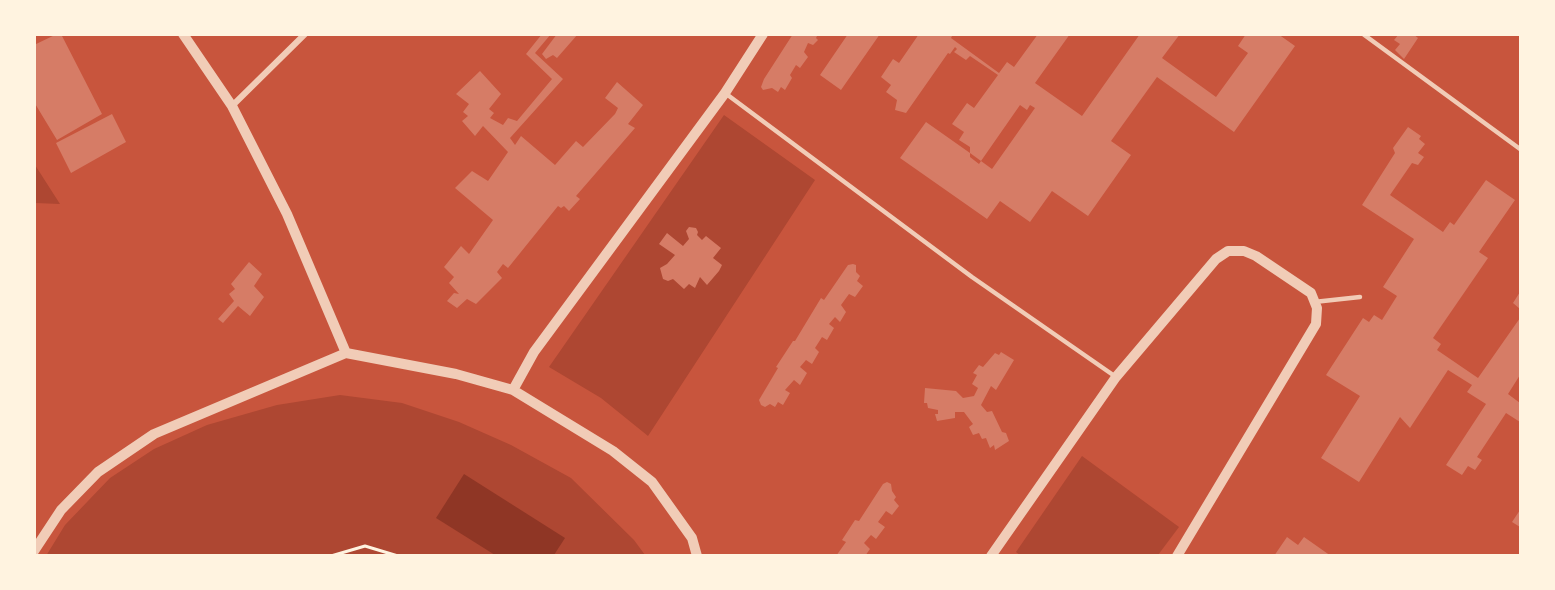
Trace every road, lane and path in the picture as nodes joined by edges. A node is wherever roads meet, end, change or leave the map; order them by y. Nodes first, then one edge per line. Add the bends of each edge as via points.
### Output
1 (183, 34) edge
2 (304, 34) edge
3 (763, 34) edge
4 (1363, 34) edge
5 (725, 93) junction
6 (232, 106) junction
7 (1521, 149) edge
8 (1360, 297) dead end
9 (1314, 302) junction
10 (346, 353) junction
11 (1116, 377) junction
12 (513, 390) junction
13 (34, 551) edge
14 (331, 555) edge
15 (398, 555) edge
16 (697, 555) edge
17 (991, 555) edge
18 (1177, 555) edge

1 - 6 street
2 - 6 street
3 - 5 street
4 - 7 lane
5 - 11 lane via 972,277
5 - 12 street via 534,352
6 - 10 street via 287,214
8 - 9 lane
9 - 11 street via 1311,293 1256,256 1228,251 1216,259
9 - 18 street via 1316,324
10 - 12 street via 456,374
10 - 13 street via 154,434 98,472 61,510
11 - 17 street
12 - 16 street via 613,451 652,482 692,538
14 - 15 path via 365,546

